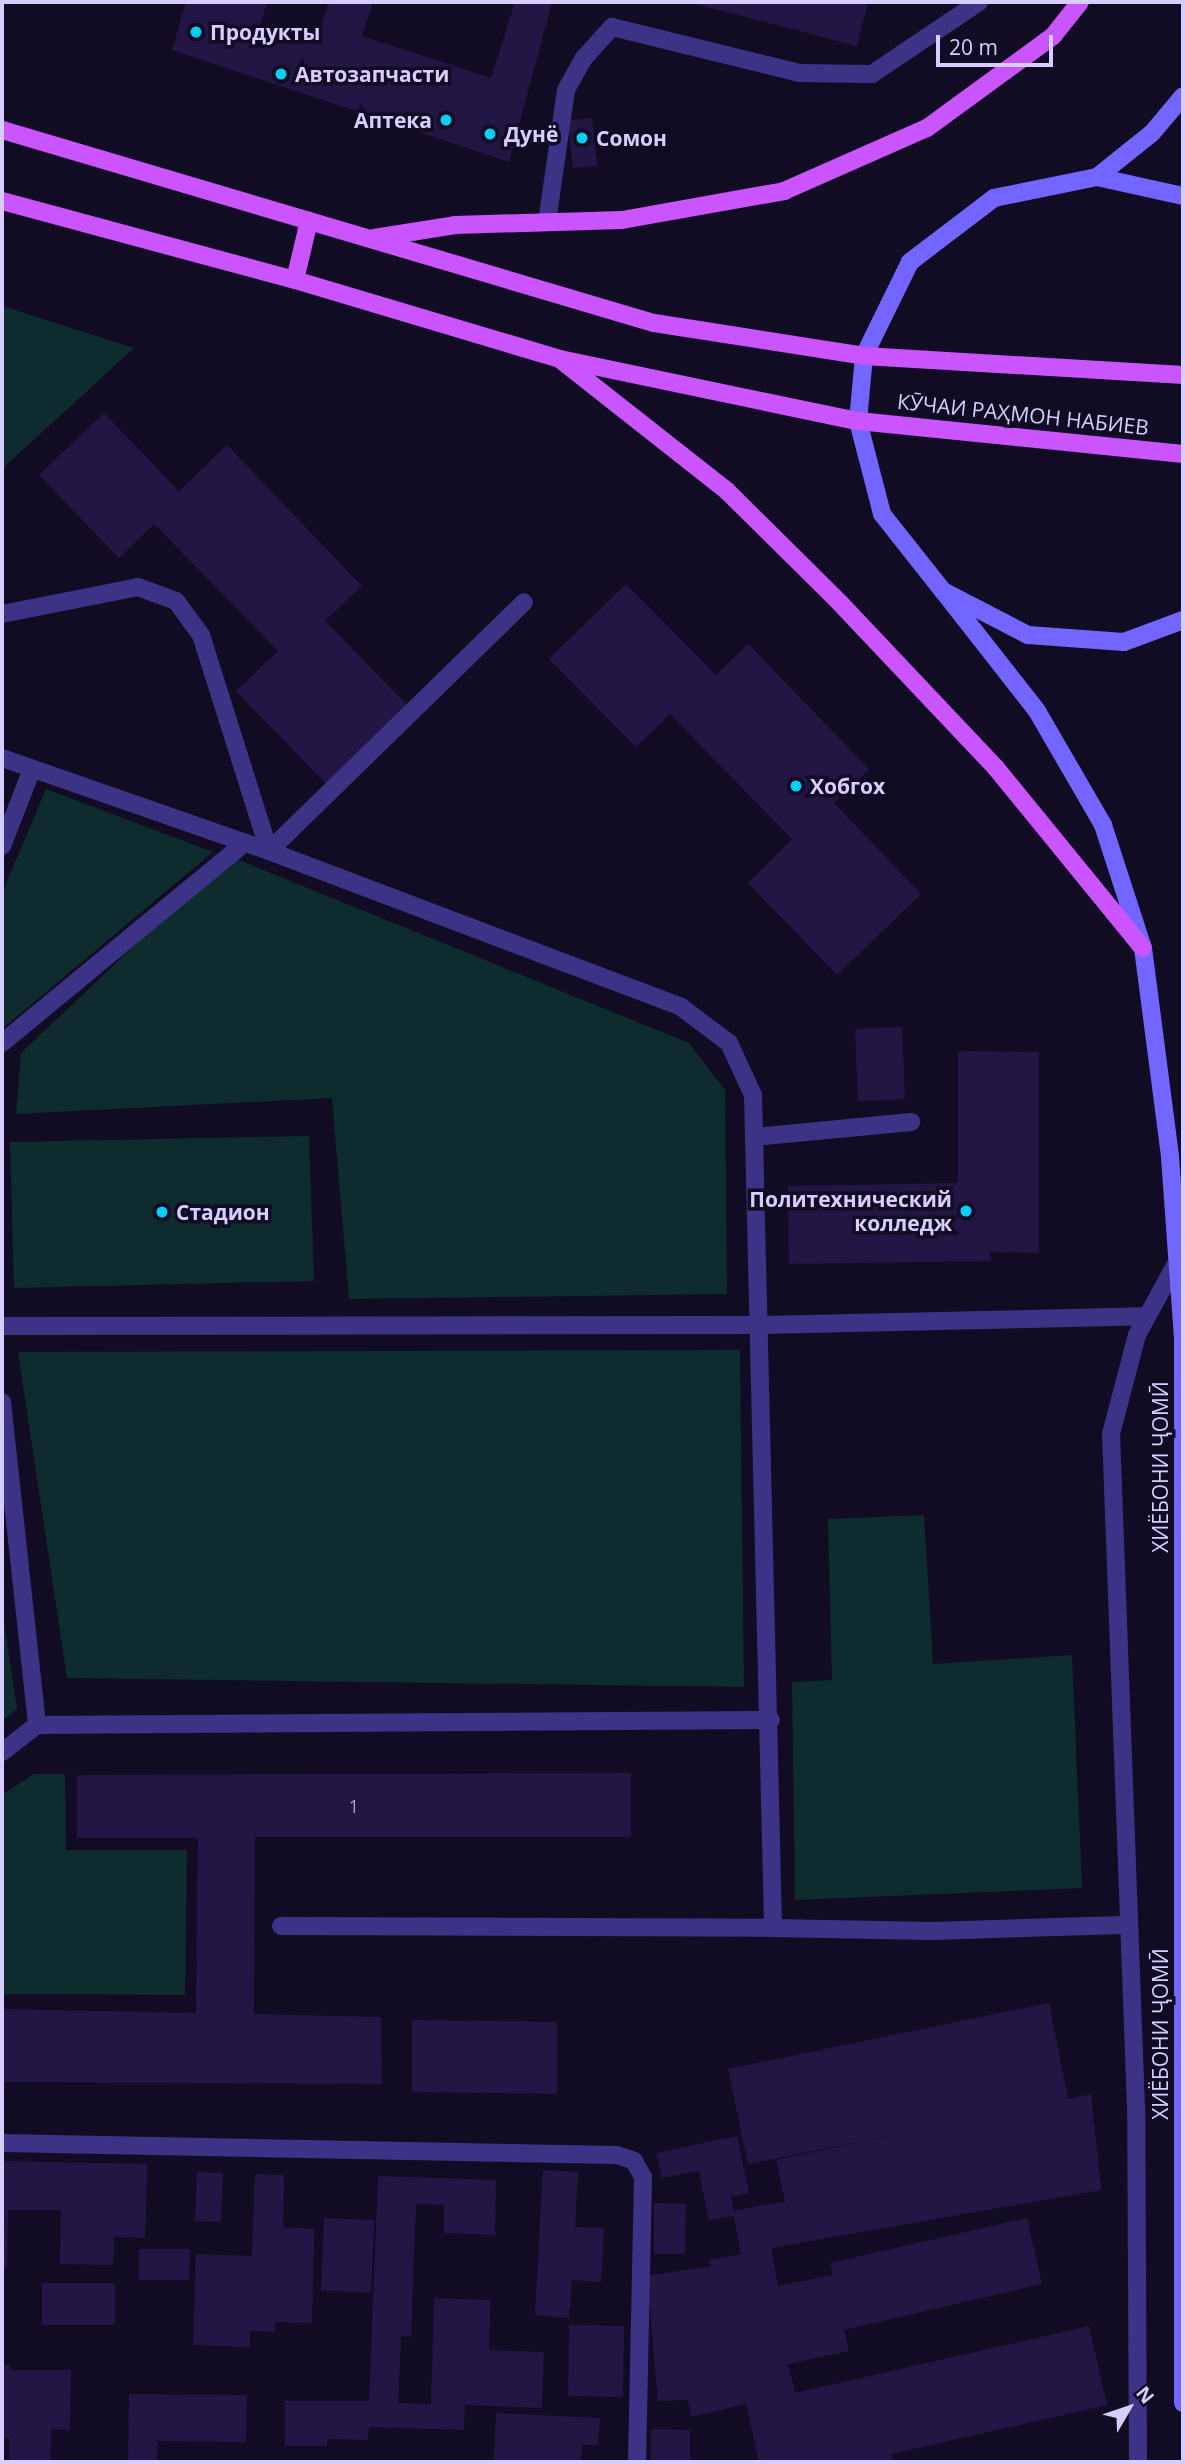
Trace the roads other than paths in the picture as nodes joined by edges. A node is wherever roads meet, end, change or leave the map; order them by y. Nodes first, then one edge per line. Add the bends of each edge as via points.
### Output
1 (979, 2) edge
2 (1080, 2) edge
3 (1183, 96) edge
4 (2, 130) edge
5 (1097, 177) junction
6 (1183, 196) edge
7 (2, 201) edge
8 (309, 221) junction
9 (547, 222) junction
10 (369, 239) junction
11 (295, 280) junction
12 (864, 355) junction
13 (559, 359) junction
14 (1183, 375) edge
15 (858, 421) junction
16 (1183, 454) edge
17 (943, 591) junction
18 (524, 602) dead end
19 (2, 614) edge
20 (1183, 620) edge
21 (2, 758) edge
22 (32, 769) junction
23 (245, 843) junction
24 (2, 846) edge
25 (270, 851) junction
26 (1143, 948) junction
27 (2, 1043) edge
28 (911, 1122) dead end
29 (755, 1137) junction
30 (1177, 1262) junction
31 (1182, 1301) edge
32 (1145, 1316) junction
33 (761, 1325) junction
34 (2, 1326) edge
35 (2, 1402) edge
36 (771, 1720) junction
37 (37, 1725) junction
38 (2, 1752) edge
39 (1122, 1925) dead end
40 (281, 1926) dead end
41 (773, 1928) junction
42 (2, 2143) edge
43 (1183, 2403) edge
44 (637, 2462) edge
45 (1138, 2462) edge

1 - 9 street via 872,74 799,73 612,27 584,58 566,90
2 - 9 main road via 1053,36 927,128 784,191 622,220
3 - 5 main road via 1152,133
4 - 8 main road, КӮЧАИ РАҲМОН НАБИЕВ
5 - 6 main road
5 - 12 main road via 994,198 973,214 911,262
7 - 11 main road, КӮЧАИ РАҲМОН НАБИЕВ
8 - 10 main road, КӮЧАИ РАҲМОН НАБИЕВ
8 - 11 main road
9 - 10 main road via 455,225
10 - 12 main road, КӮЧАИ РАҲМОН НАБИЕВ via 654,323
11 - 13 main road, КӮЧАИ РАҲМОН НАБИЕВ
12 - 14 main road, КӮЧАИ РАҲМОН НАБИЕВ
12 - 15 main road, ХИЁБОНИ ҶОМӢ
13 - 15 main road, КӮЧАИ РАҲМОН НАБИЕВ
13 - 26 main road via 727,491 840,603 996,768
15 - 16 main road, КӮЧАИ РАҲМОН НАБИЕВ
15 - 17 main road, ХИЁБОНИ ҶОМӢ via 882,514
17 - 20 main road via 1028,635 1124,642
17 - 26 main road, ХИЁБОНИ ҶОМӢ via 1037,711 1103,825
18 - 25 street
19 - 25 street via 138,587 176,601 201,635
21 - 22 street
22 - 23 street
22 - 24 street
23 - 25 street
23 - 27 street
25 - 29 street via 681,1007 729,1043 753,1095
26 - 30 main road, ХИЁБОНИ ҶОМӢ via 1170,1157
28 - 29 street
29 - 33 street
30 - 31 main road, ХИЁБОНИ ҶОМӢ
30 - 32 street
31 - 43 main road, ХИЁБОНИ ҶОМӢ
32 - 33 street
32 - 45 street via 1111,1434 1136,2108
33 - 34 street
33 - 36 street
35 - 37 street
36 - 37 street
36 - 41 street
37 - 38 street
39 - 41 street via 932,1931
40 - 41 street
42 - 44 street via 617,2155 634,2161 643,2177

